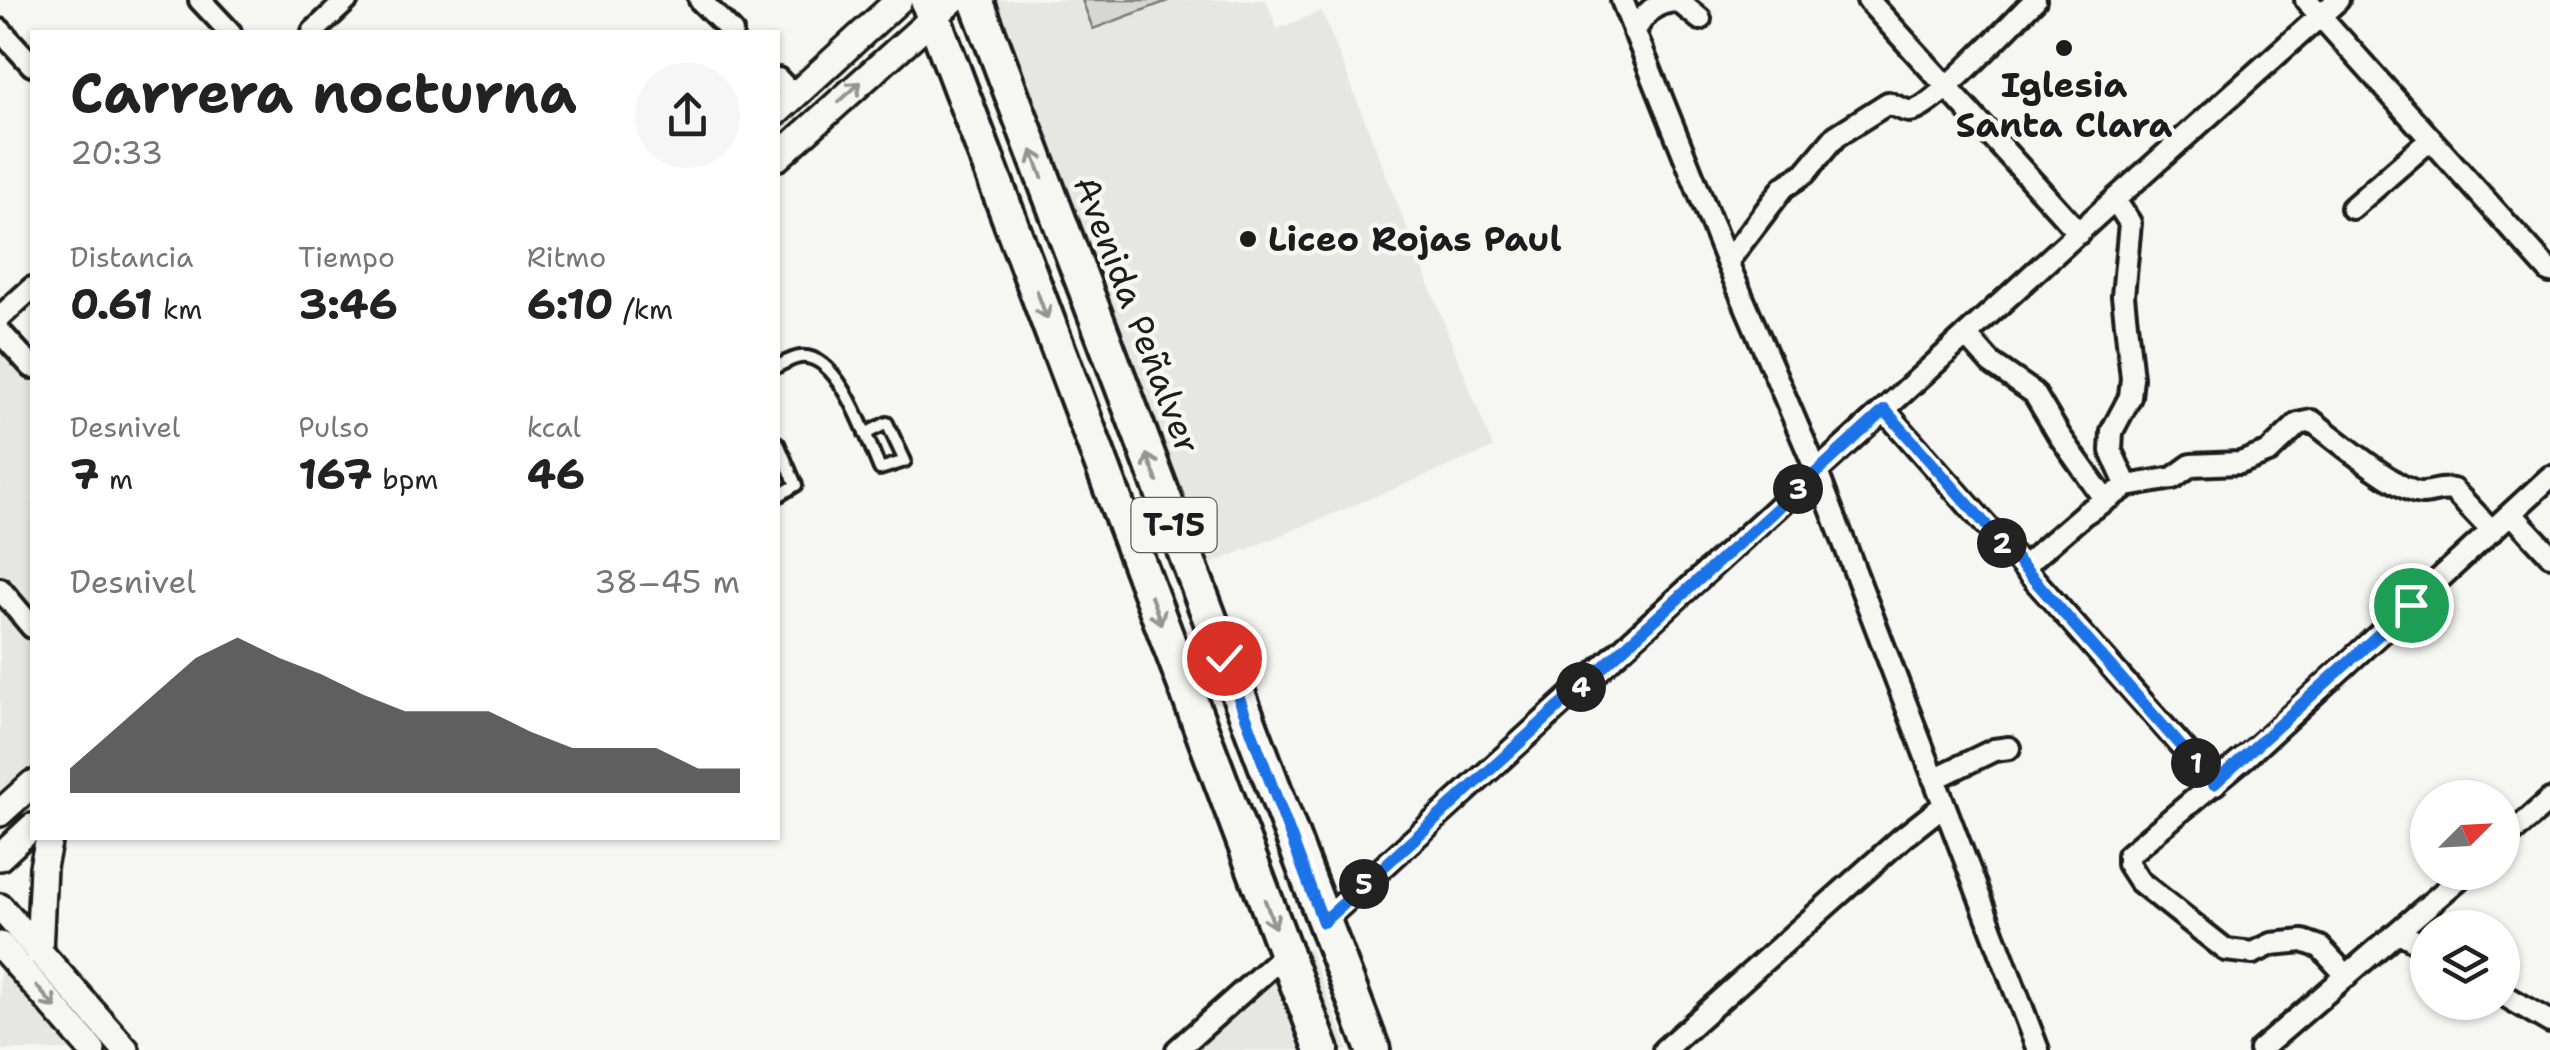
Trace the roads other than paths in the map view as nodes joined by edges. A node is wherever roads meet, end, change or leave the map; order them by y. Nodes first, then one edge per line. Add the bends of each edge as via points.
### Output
1 (200, 0) edge
2 (347, 0) edge
3 (700, 0) edge
4 (900, 0) edge
5 (976, 0) edge
6 (1622, 0) edge
7 (1868, 0) edge
8 (2034, 0) edge
9 (2306, 0) edge
10 (2338, 0) edge
11 (938, 6) edge
12 (2321, 16) junction
13 (1700, 20) dead end
14 (0, 30) edge
15 (228, 30) edge
16 (315, 30) edge
17 (730, 30) edge
18 (1634, 32) junction
19 (30, 63) edge
20 (1946, 88) junction
21 (783, 95) edge
22 (2431, 139) junction
23 (780, 156) edge
24 (2115, 200) junction
25 (2352, 208) dead end
26 (2080, 233) junction
27 (1727, 262) junction
28 (2550, 272) edge
29 (30, 290) edge
30 (0, 317) edge
31 (0, 332) edge
32 (1966, 336) junction
33 (30, 365) edge
34 (780, 365) edge
35 (1885, 410) junction
36 (865, 434) junction
37 (780, 448) edge
38 (1817, 472) junction
39 (2550, 477) edge
40 (2126, 486) junction
41 (780, 495) edge
42 (2105, 500) junction
43 (2511, 514) junction
44 (2492, 531) junction
45 (2550, 555) edge
46 (2024, 568) junction
47 (0, 590) edge
48 (30, 625) edge
49 (2010, 748) dead end
50 (1934, 778) junction
51 (2214, 784) junction
52 (30, 786) edge
53 (2550, 800) edge
54 (1944, 804) junction
55 (0, 813) edge
56 (2520, 826) edge
57 (30, 830) edge
58 (49, 840) edge
59 (0, 857) edge
60 (2447, 890) edge
61 (0, 907) edge
62 (1323, 922) junction
63 (2400, 932) junction
64 (2410, 938) edge
65 (0, 944) edge
66 (39, 952) junction
67 (1285, 954) junction
68 (2347, 976) junction
69 (2520, 1004) edge
70 (2550, 1022) edge
71 (92, 1050) edge
72 (126, 1050) edge
73 (1177, 1050) edge
74 (1322, 1050) edge
75 (1373, 1050) edge
76 (1664, 1050) edge
77 (2038, 1050) edge
78 (2260, 1050) edge

1 - 15 street
2 - 16 street
3 - 17 street
4 - 21 street
62 -> 5 main road, Avenida Peñalver / T-15
6 - 18 street
7 - 20 street
8 - 20 street
9 - 12 street
10 - 12 street
23 -> 11 street
11 -> 67 main road, T-15
12 - 22 street
12 - 24 street
13 - 18 street via 1678,1 1662,2
14 - 19 street
18 - 27 street
20 - 26 street
20 - 27 street via 1910,112 1888,103 1836,136 1784,188
22 - 25 street
22 - 28 street
24 - 26 street
24 - 40 street via 2130,223 2123,296 2132,378 2111,450
26 - 32 street
27 - 38 street
29 - 30 street
31 - 33 street
32 - 35 street
32 - 42 street via 2034,393
34 - 36 lane via 800,357 821,361 836,375
35 - 38 street
35 - 46 street
36 - 36 lane via 880,468 905,461 887,423
37 - 41 lane via 796,485
38 - 50 street
38 - 62 street
39 - 43 street
40 - 42 street
40 - 44 street via 2173,478 2191,466 2240,464 2270,452 2298,424 2312,421 2408,490 2453,490
42 - 46 street
43 - 44 street
43 - 45 street
44 - 51 street
46 - 51 street
47 - 48 street
49 - 50 street
50 - 54 street
51 - 68 street via 2128,855 2138,881 2226,950 2252,954 2303,941 2320,947
52 - 55 street
53 - 56 street
54 - 76 street
54 - 77 street
57 - 59 street
58 - 66 street
60 - 63 street
61 - 66 street
62 - 75 main road, Avenida Peñalver / T-15
63 - 64 street
63 - 68 street
65 -> 71 street
66 - 72 street
67 - 73 street
67 - 74 main road, T-15
68 - 78 street
69 - 70 street

